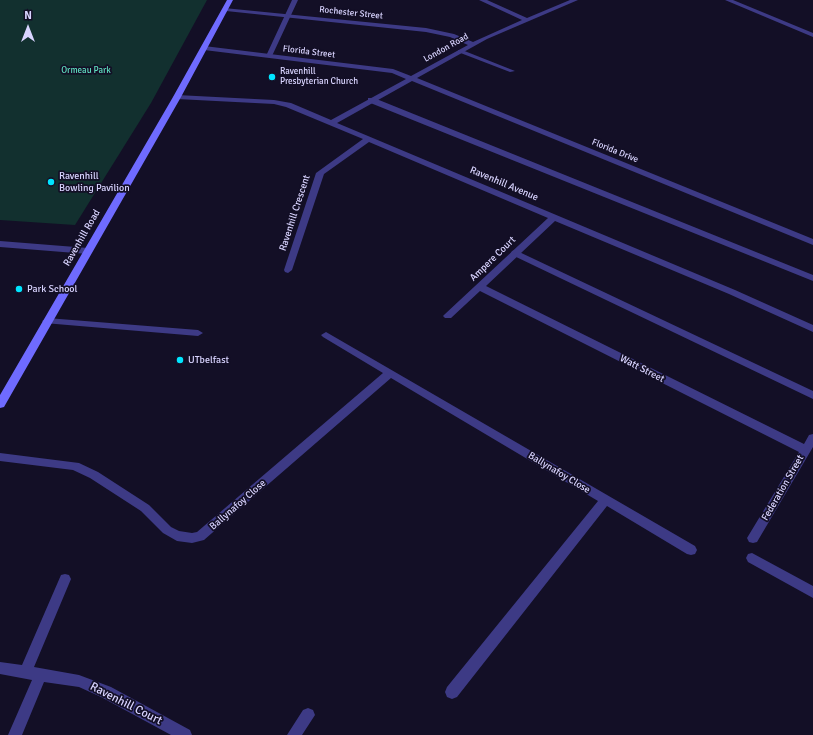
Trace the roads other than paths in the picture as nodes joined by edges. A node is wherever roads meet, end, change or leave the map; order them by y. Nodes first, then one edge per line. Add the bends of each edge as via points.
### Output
1 (230, 0) edge
2 (295, 0) edge
3 (482, 0) edge
4 (575, 0) edge
5 (728, 0) edge
6 (226, 9) junction
7 (288, 15) junction
8 (525, 19) junction
9 (813, 24) edge
10 (802, 30) junction
11 (813, 35) edge
12 (472, 44) junction
13 (204, 48) junction
14 (460, 51) junction
15 (269, 56) junction
16 (512, 71) dead end
17 (411, 78) junction
18 (177, 97) junction
19 (371, 100) junction
20 (331, 123) junction
21 (368, 139) junction
22 (554, 217) junction
23 (813, 242) edge
24 (0, 244) edge
25 (88, 251) junction
26 (515, 253) junction
27 (288, 270) dead end
28 (813, 278) edge
29 (480, 287) junction
30 (448, 316) dead end
31 (48, 321) junction
32 (813, 329) edge
33 (198, 333) dead end
34 (326, 335) dead end
35 (390, 373) junction
36 (813, 396) edge
37 (0, 404) edge
38 (813, 438) edge
39 (805, 450) junction
40 (0, 457) edge
41 (605, 500) junction
42 (753, 538) dead end
43 (691, 550) dead end
44 (752, 558) dead end
45 (65, 578) dead end
46 (813, 592) edge
47 (0, 668) edge
48 (26, 671) junction
49 (41, 674) junction
50 (452, 692) dead end
51 (308, 715) dead end
52 (15, 735) edge
53 (185, 735) edge
54 (294, 735) edge

1 - 6 main road, Ravenhill Road
2 - 7 street
3 - 8 street
4 - 8 street, London Road
5 - 10 street
6 - 7 street, Rochester Street
6 - 13 main road, Ravenhill Road
7 - 12 street, Rochester Street via 426,30 452,35
7 - 15 street
8 - 12 street, London Road
9 - 10 street
10 - 11 street
12 - 14 street, London Road
13 - 15 street, Florida Street
13 - 18 main road, Ravenhill Road
14 - 16 street
14 - 17 street, London Road
15 - 17 street, Florida Street via 393,71
17 - 19 street, London Road
17 - 23 street, Florida Drive
18 - 20 street, Ravenhill Avenue via 274,102 288,105
18 - 25 main road, Ravenhill Road
19 - 20 street, London Road
19 - 28 street
20 - 21 street, Ravenhill Avenue
21 - 22 street, Ravenhill Avenue
21 - 27 street, Ravenhill Crescent via 320,173
22 - 26 street, Ampere Court
22 - 32 street, Ravenhill Avenue
24 - 25 street
25 - 31 main road, Ravenhill Road
26 - 29 street, Ampere Court
26 - 36 street
29 - 30 street, Ampere Court
29 - 39 street, Watt Street
31 - 33 street
31 - 37 main road, Ravenhill Road
34 - 35 street, Ballynafoy Close
35 - 40 street, Ballynafoy Close via 208,530 192,538 177,536 167,530 145,508 94,475 75,466
35 - 41 street, Ballynafoy Close
38 - 39 street, Federation Street
39 - 42 street, Federation Street
41 - 43 street, Ballynafoy Close
41 - 50 street
44 - 46 street
45 - 48 street
47 - 48 street, Ravenhill Court
48 - 49 street, Ravenhill Court
49 - 52 street
49 - 53 street, Ravenhill Court via 79,681 106,692
51 - 54 street

